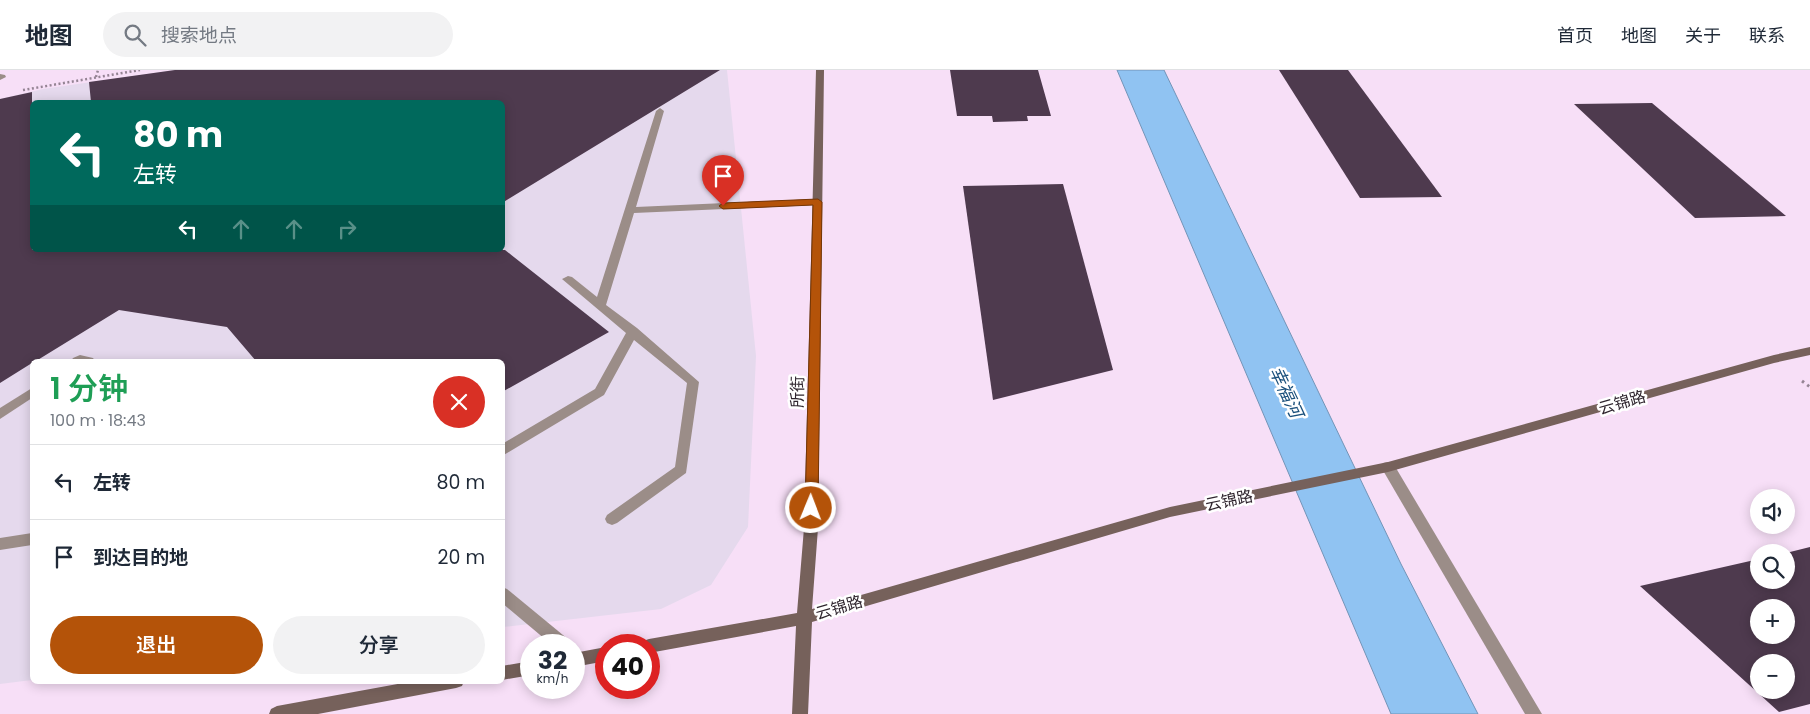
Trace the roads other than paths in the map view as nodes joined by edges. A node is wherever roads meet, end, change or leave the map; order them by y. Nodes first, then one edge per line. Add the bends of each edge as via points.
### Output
1 (820, 70) edge
2 (660, 112) dead end
3 (818, 202) junction
4 (629, 210) junction
5 (568, 279) dead end
6 (600, 306) junction
7 (633, 331) junction
8 (1810, 351) edge
9 (30, 393) edge
10 (0, 414) edge
11 (505, 449) edge
12 (1388, 467) junction
13 (612, 519) dead end
14 (30, 539) edge
15 (0, 544) edge
16 (505, 596) edge
17 (804, 618) junction
18 (550, 634) edge
19 (660, 644) edge
20 (520, 670) edge
21 (505, 672) edge
22 (440, 684) edge
23 (277, 714) edge
24 (800, 714) edge
25 (1534, 714) edge

1 - 3 street, 所街
2 - 4 lane
3 - 4 lane
3 - 17 street, 所街 via 811,528
4 - 6 lane
5 - 6 lane
6 - 7 lane
7 - 11 lane via 600,392
7 - 13 lane via 693,382 681,469
8 - 12 street, 云锦路
9 - 10 lane
12 - 17 street, 云锦路 via 1170,512
12 - 25 lane
14 - 15 lane
16 - 18 lane
17 - 19 street, 云锦路
17 - 24 street, 所街
20 - 21 street
22 - 23 street

